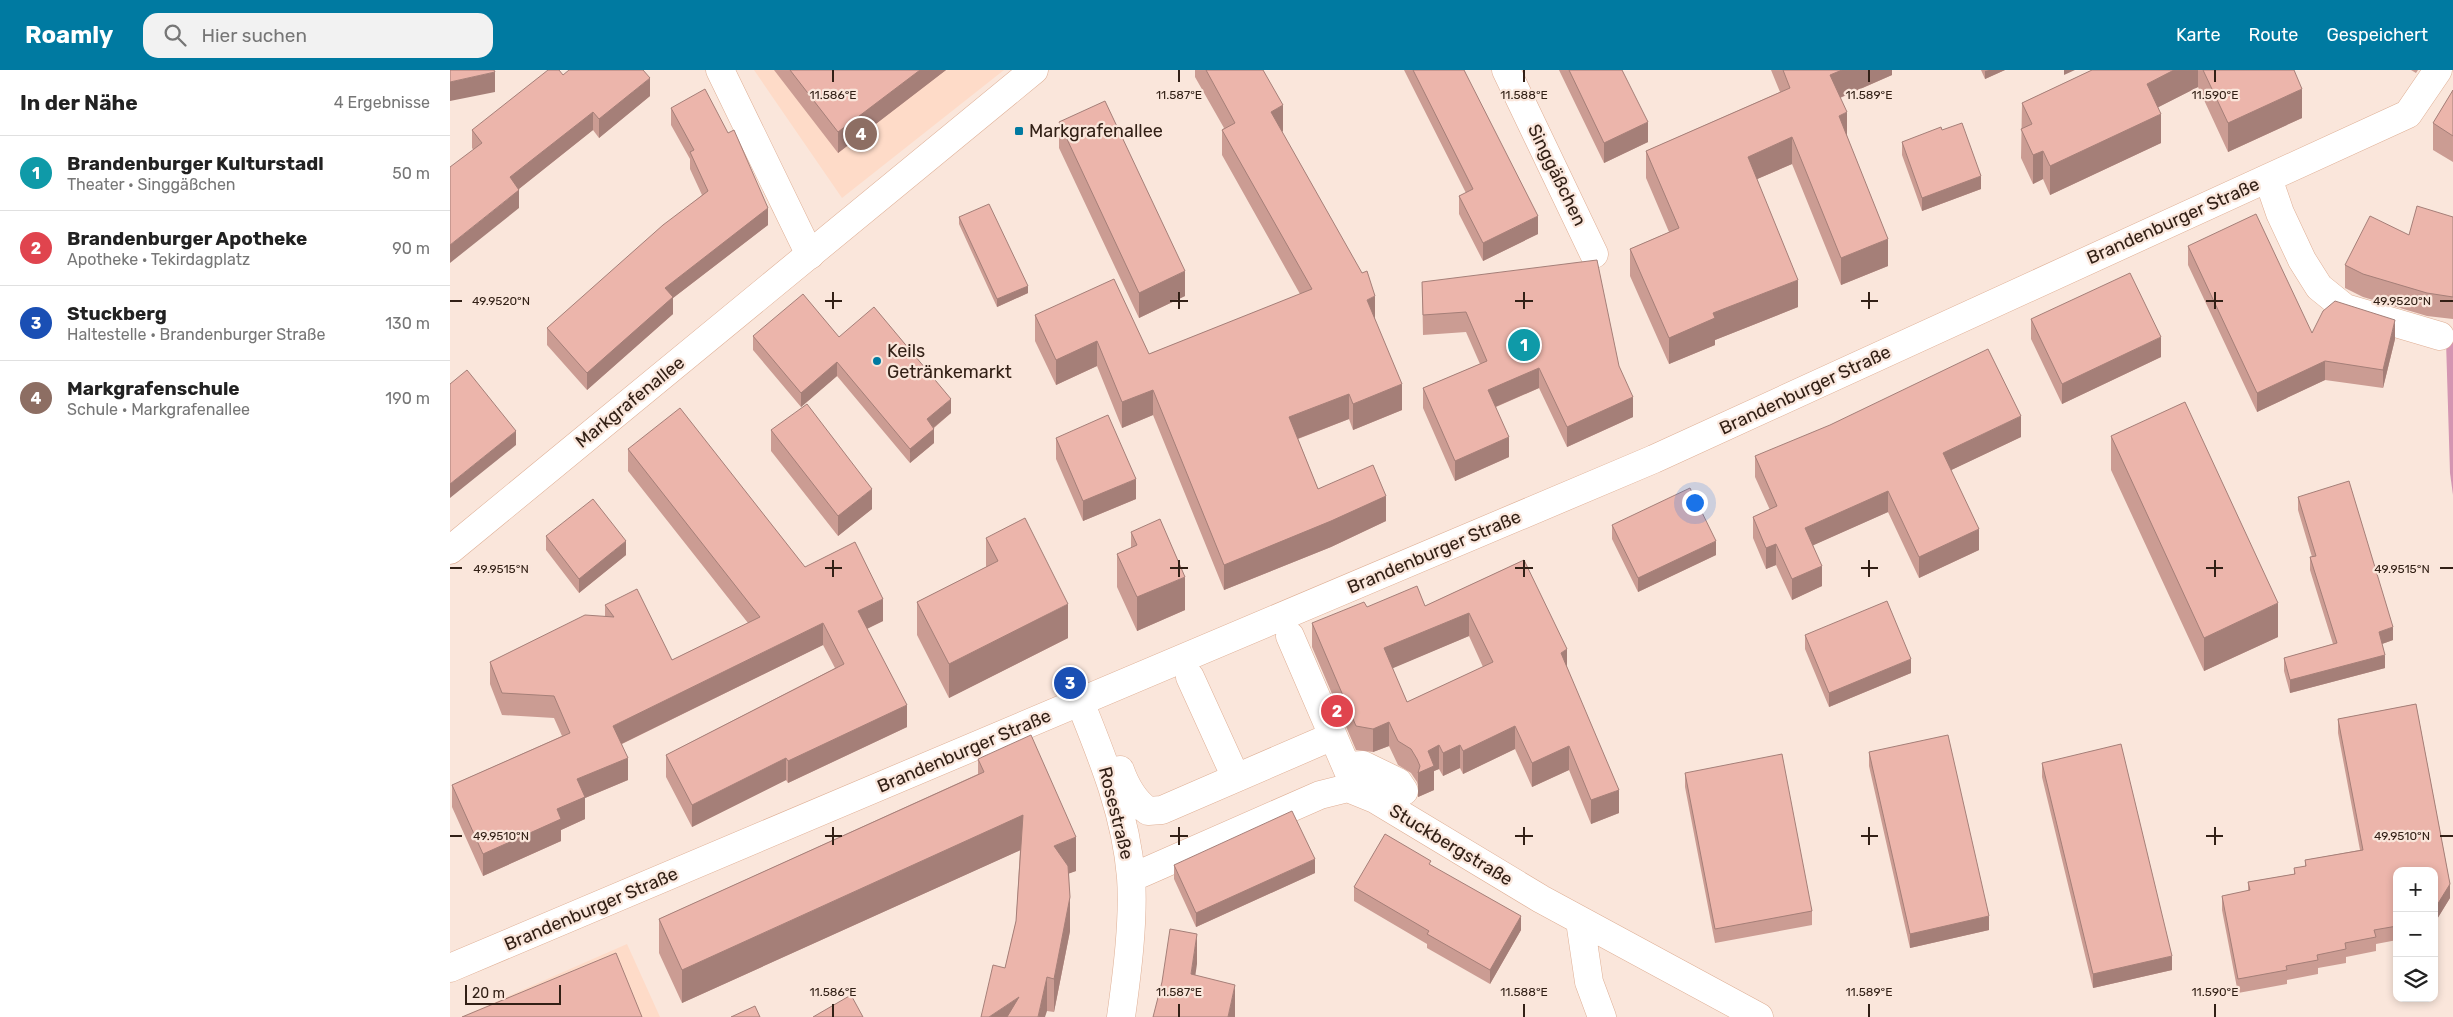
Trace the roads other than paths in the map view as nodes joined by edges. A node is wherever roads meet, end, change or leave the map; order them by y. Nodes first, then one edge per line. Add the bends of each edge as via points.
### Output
1 (720, 70) edge
2 (1034, 70) edge
3 (1506, 70) edge
4 (2438, 70) edge
5 (2268, 178) junction
6 (1594, 254) dead end
7 (810, 255) junction
8 (2440, 336) dead end
9 (450, 550) edge
10 (1290, 636) dead end
11 (1190, 678) dead end
12 (1080, 702) junction
13 (1105, 724) dead end
14 (1333, 736) junction
15 (1236, 778) junction
16 (1404, 791) dead end
17 (1131, 878) junction
18 (1580, 921) junction
19 (450, 968) edge
20 (1121, 1017) edge
21 (1602, 1017) edge
22 (1759, 1017) edge

1 - 7 street
2 - 7 street, Markgrafenallee
3 - 6 street, Singgäßchen
4 - 5 street, Brandenburger Straße via 2408,114
5 - 8 street via 2280,213 2319,287 2346,308
5 - 12 street, Brandenburger Straße via 1654,459
7 - 9 street, Markgrafenallee
10 - 14 street
11 - 15 street
12 - 17 street, Rosestraße via 1113,786
12 - 19 street, Brandenburger Straße
13 - 15 street via 1124,783 1148,811
14 - 15 street
14 - 16 street via 1347,769 1363,765 1398,782
17 - 18 street, Stuckbergstraße via 1320,795 1348,788 1375,799
17 - 20 street, Rosestraße via 1128,960
18 - 21 street via 1589,982
18 - 22 street, Stuckbergstraße

